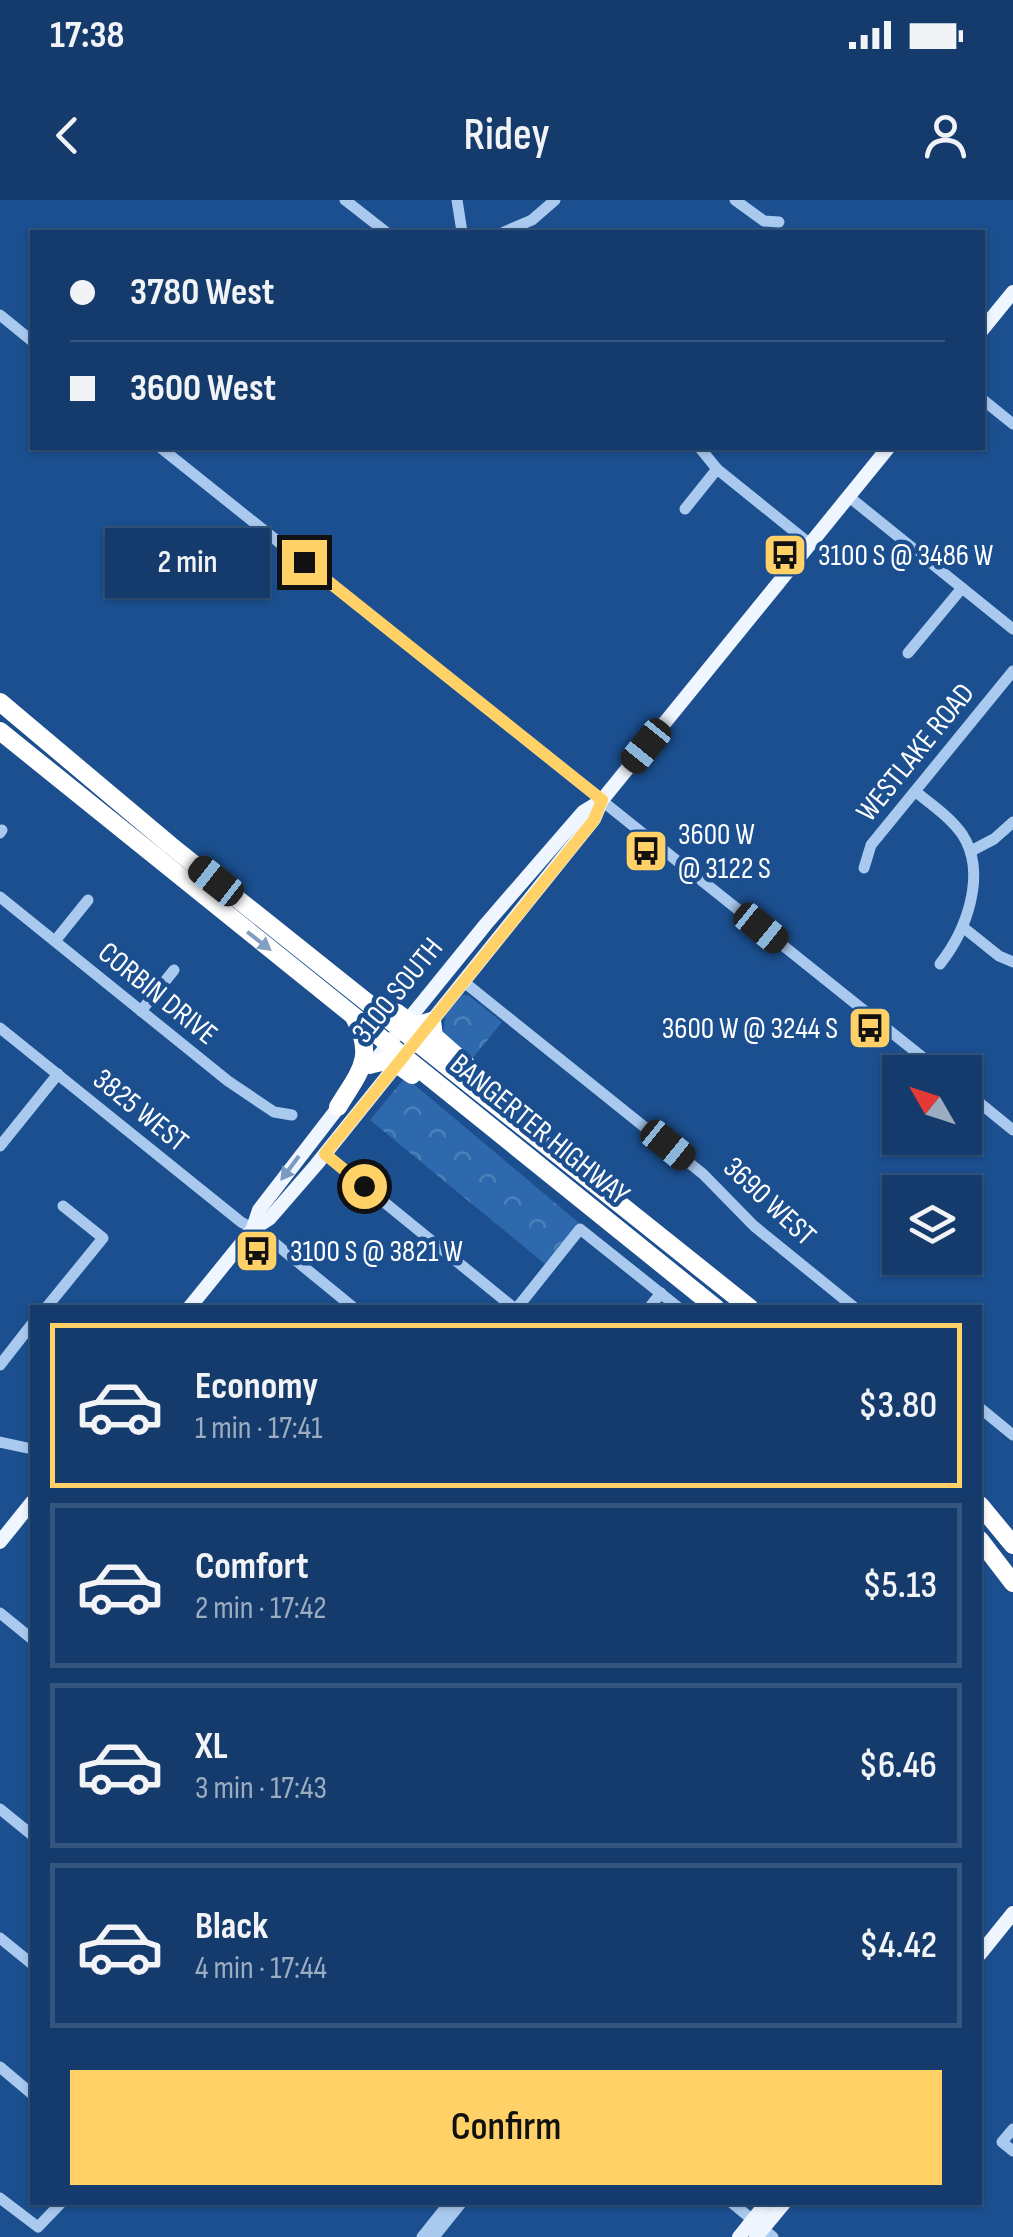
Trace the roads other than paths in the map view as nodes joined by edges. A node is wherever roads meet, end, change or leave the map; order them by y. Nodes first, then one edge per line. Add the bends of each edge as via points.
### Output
1 (345, 200) edge
2 (457, 200) edge
3 (555, 200) edge
4 (735, 200) edge
5 (779, 222) dead end
6 (383, 230) edge
7 (462, 230) edge
8 (509, 230) edge
9 (1013, 292) edge
10 (0, 315) edge
11 (985, 326) edge
12 (30, 339) edge
13 (985, 401) edge
14 (1013, 424) edge
15 (164, 450) edge
16 (702, 450) edge
17 (881, 450) edge
18 (717, 469) junction
19 (848, 496) junction
20 (686, 509) dead end
21 (810, 544) junction
22 (962, 588) junction
23 (1013, 629) edge
24 (908, 653) dead end
25 (1013, 671) edge
26 (0, 702) edge
27 (0, 730) edge
28 (20, 746) junction
29 (916, 792) junction
30 (602, 800) junction
31 (1013, 822) edge
32 (971, 851) junction
33 (198, 866) junction
34 (864, 868) dead end
35 (0, 896) edge
36 (88, 900) dead end
37 (964, 928) junction
38 (55, 942) junction
39 (1013, 962) edge
40 (940, 964) dead end
41 (174, 970) dead end
42 (464, 982) junction
43 (141, 1011) junction
44 (351, 1012) junction
45 (432, 1021) junction
46 (0, 1028) edge
47 (403, 1042) junction
48 (921, 1055) edge
49 (373, 1064) joint
50 (58, 1074) junction
51 (982, 1105) edge
52 (338, 1108) junction
53 (292, 1115) dead end
54 (1013, 1130) edge
55 (0, 1146) edge
56 (325, 1154) junction
57 (562, 1159) junction
58 (63, 1206) dead end
59 (615, 1224) junction
60 (252, 1229) junction
61 (661, 1293) junction
62 (48, 1305) edge
63 (192, 1305) edge
64 (350, 1305) edge
65 (512, 1305) edge
66 (518, 1305) edge
67 (651, 1305) edge
68 (676, 1305) edge
69 (712, 1305) edge
70 (736, 1305) edge
71 (746, 1305) edge
72 (851, 1305) edge
73 (30, 1326) edge
74 (2, 1356) edge
75 (982, 1410) edge
76 (1013, 1435) edge
77 (0, 1442) edge
78 (30, 1449) edge
79 (30, 1504) edge
80 (984, 1516) edge
81 (1013, 1530) edge
82 (0, 1542) edge
83 (982, 1543) edge
84 (1013, 1546) edge
85 (1013, 1563) edge
86 (1013, 1583) edge
87 (0, 1613) edge
88 (30, 1637) edge
89 (0, 1808) edge
90 (30, 1833) edge
91 (1013, 1913) edge
92 (0, 1938) edge
93 (982, 1952) edge
94 (30, 1962) edge
95 (0, 2068) edge
96 (30, 2092) edge
97 (1013, 2129) edge
98 (1013, 2151) edge
99 (0, 2198) edge
100 (59, 2205) edge
101 (448, 2205) edge
102 (460, 2205) edge
103 (733, 2205) edge
104 (766, 2205) edge
105 (783, 2205) edge
106 (761, 2231) edge
107 (422, 2237) edge
108 (434, 2237) edge
109 (738, 2237) edge

1 - 6 street
2 - 7 street
3 - 8 street
4 - 5 street via 764,221
9 - 11 main road
10 - 12 street
13 - 14 street
15 - 30 street
16 - 18 street
17 - 19 main road, 3100 SOUTH
18 - 20 street
18 - 21 street
19 - 21 main road, 3100 SOUTH
19 - 22 street
21 - 30 main road, 3100 SOUTH
22 - 23 street
22 - 24 street
25 - 29 street, WESTLAKE ROAD
26 - 33 highway
27 - 28 highway, BANGERTER HIGHWAY
28 - 33 highway via 39,751 169,857
28 -> 44 highway, BANGERTER HIGHWAY
29 - 32 street via 951,822
29 - 34 street, WESTLAKE ROAD via 870,845
30 - 42 main road, 3100 SOUTH via 594,820
30 - 47 main road, 3100 SOUTH via 583,812 486,924
30 - 48 street
31 - 32 street
32 - 37 street
33 - 47 highway via 230,878
35 - 38 street, CORBIN DRIVE
36 - 38 street
37 - 39 street
37 - 40 street
38 - 43 street, CORBIN DRIVE
41 - 43 street
42 - 45 main road, 3100 SOUTH
42 - 72 street, 3690 WEST via 697,1168 754,1226
43 - 53 street, CORBIN DRIVE via 256,1100
44 - 47 highway, BANGERTER HIGHWAY
44 - 52 highway via 366,1060
45 - 47 highway via 414,1026
45 - 57 highway via 434,1036 555,1143
46 - 50 street, 3825 WEST
47 - 49 highway via 391,1060
47 - 56 main road, 3100 SOUTH
47 - 57 highway, BANGERTER HIGHWAY
47 - 59 highway, BANGERTER HIGHWAY
49 - 52 main road, 3100 SOUTH
50 - 55 street
50 - 60 street, 3825 WEST
51 - 54 street
52 -> 60 main road, 3100 SOUTH via 259,1210
56 - 60 main road, 3100 SOUTH via 270,1218
56 - 65 street
57 - 71 highway, BANGERTER HIGHWAY
58 - 62 street via 102,1238
59 - 69 highway, BANGERTER HIGHWAY
59 - 70 highway via 638,1231
60 - 63 main road, 3100 SOUTH
60 - 64 street, 3825 WEST
61 - 66 street via 580,1229
61 - 67 street
61 - 68 street
73 - 74 street
75 - 76 street
77 - 78 street
79 - 82 main road
80 - 81 highway
80 - 84 highway
80 - 85 highway
83 - 86 highway
87 - 88 street
89 - 90 street
91 - 93 main road
92 - 94 street
95 - 96 street
97 - 98 street via 1002,2142
99 - 100 street via 38,2226
101 - 107 street
102 - 108 street
103 - 106 street
104 - 106 main road
105 - 106 main road
106 - 109 main road

